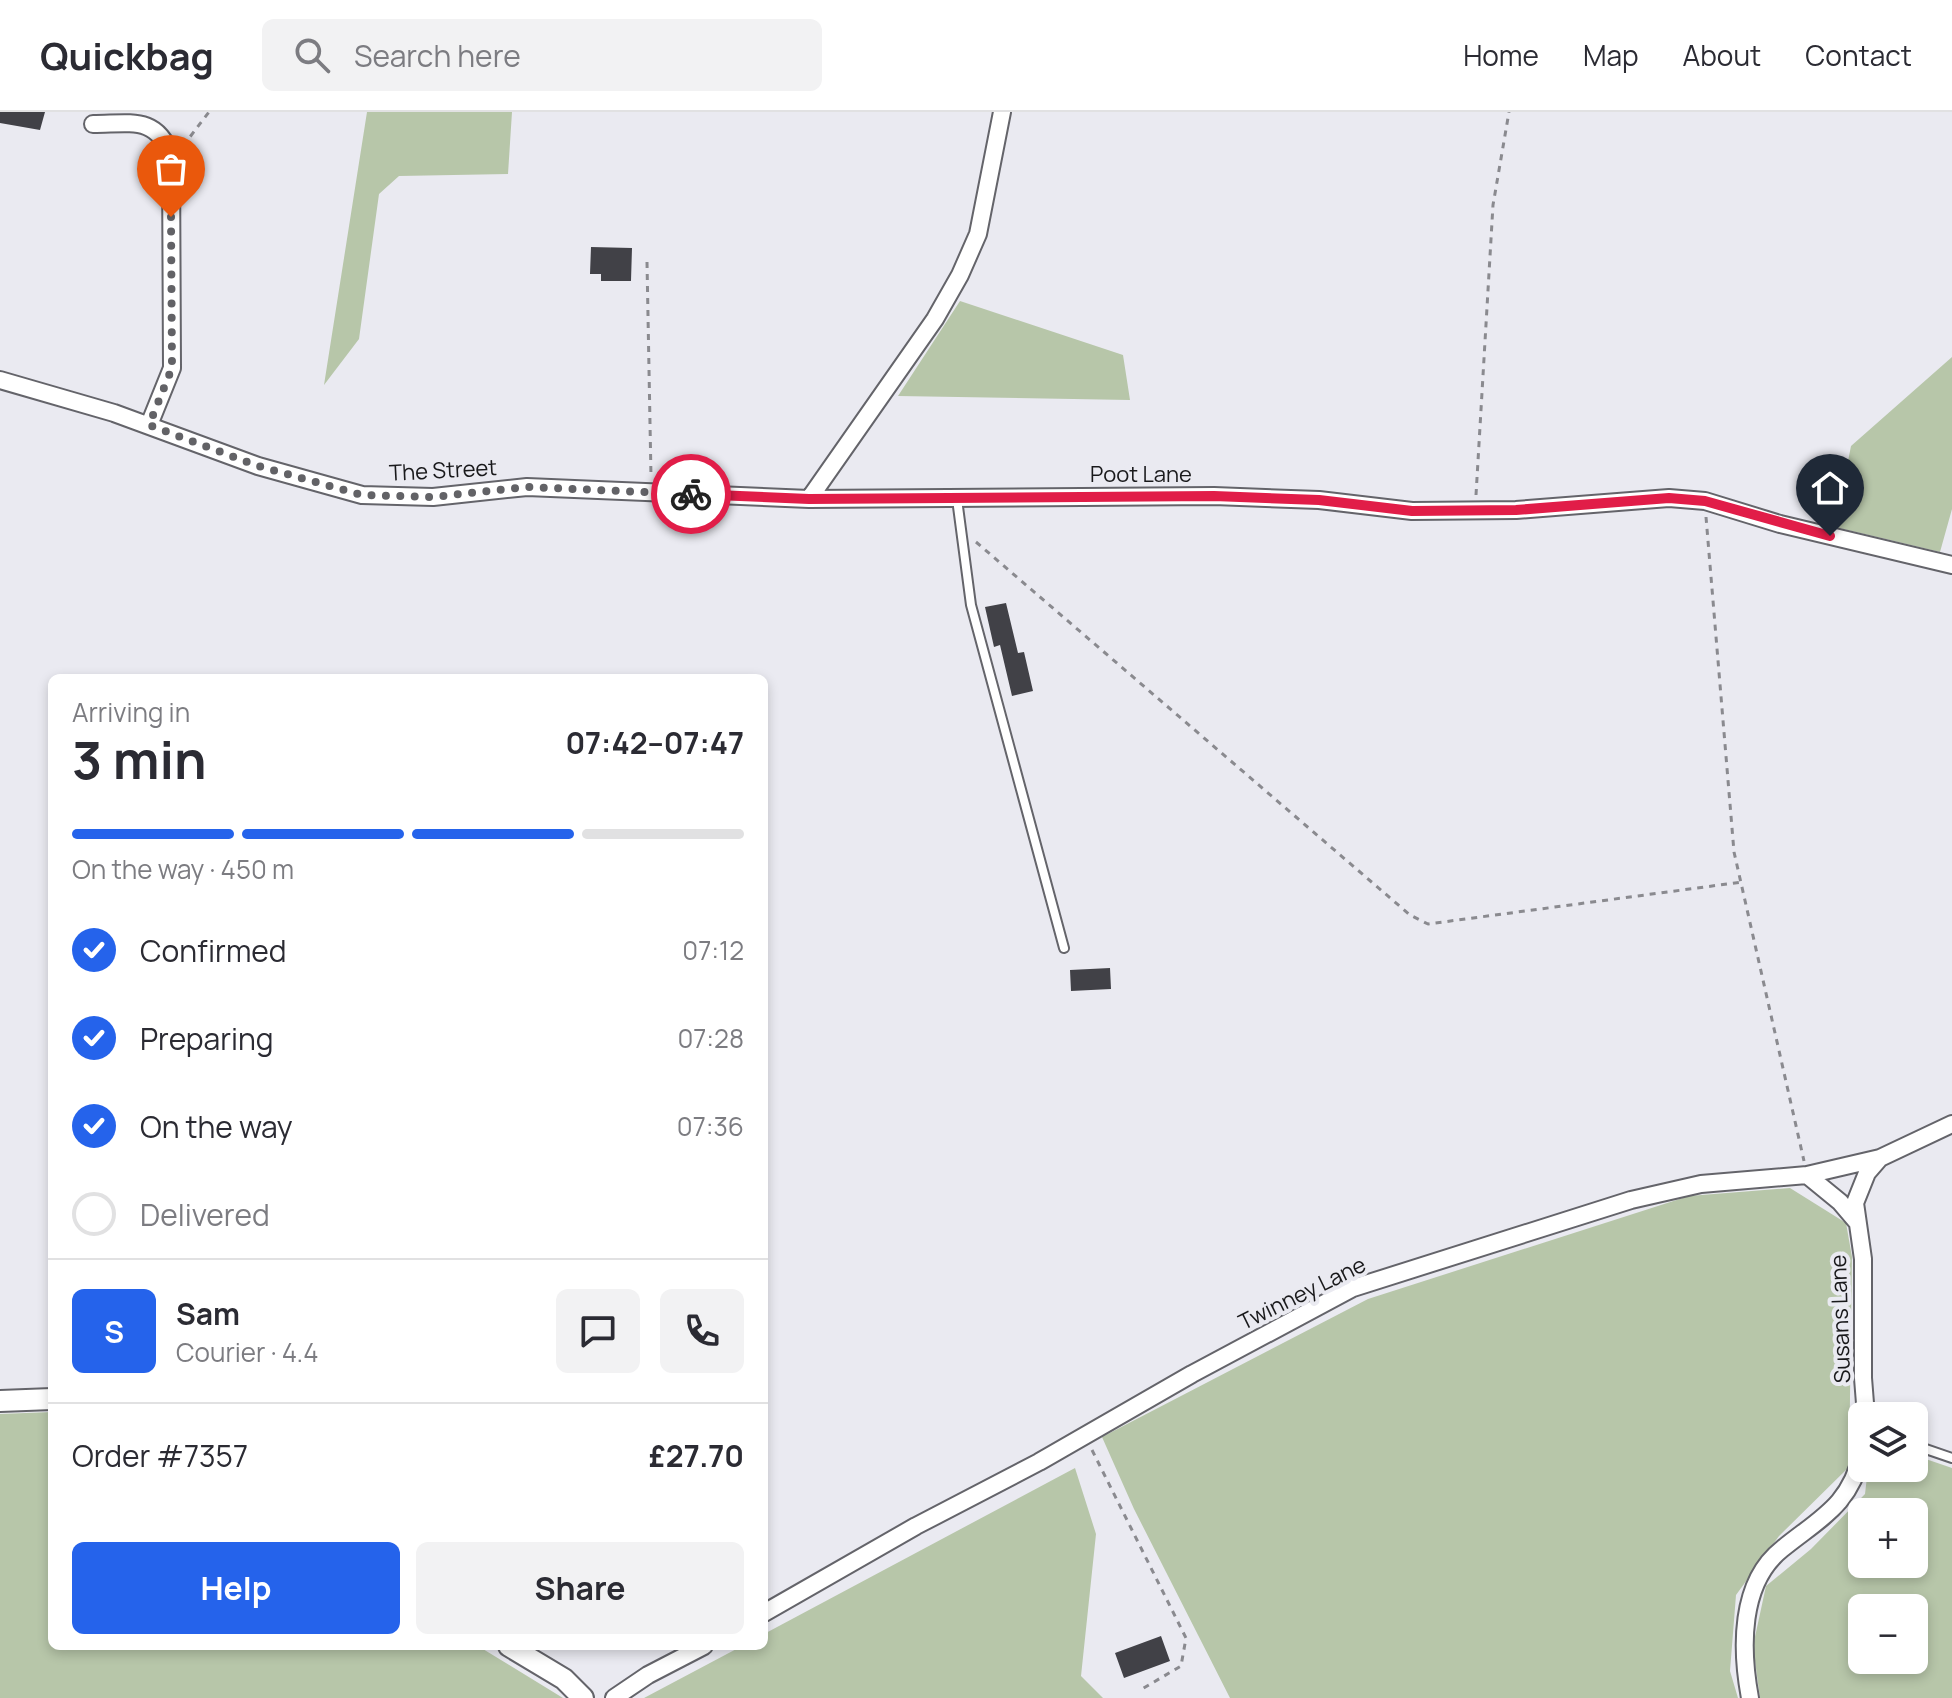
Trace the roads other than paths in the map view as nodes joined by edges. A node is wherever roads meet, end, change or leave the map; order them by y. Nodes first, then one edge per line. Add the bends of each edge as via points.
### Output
1 (1002, 112) edge
2 (93, 124) dead end
3 (0, 380) edge
4 (149, 425) junction
5 (957, 498) junction
6 (809, 499) junction
7 (1952, 565) edge
8 (1064, 948) dead end
9 (1952, 1124) edge
10 (1880, 1158) junction
11 (1807, 1175) junction
12 (1857, 1222) junction
13 (48, 1399) edge
14 (0, 1401) edge
15 (1865, 1402) edge
16 (1928, 1450) edge
17 (1952, 1458) edge
18 (1851, 1482) edge
19 (768, 1611) edge
20 (516, 1650) edge
21 (696, 1650) edge
22 (583, 1698) edge
23 (614, 1698) edge
24 (1750, 1698) edge

1 - 6 street via 978,234 960,275
2 - 4 street via 150,126 165,138 171,156 172,368
3 - 4 street, The Street
4 - 6 street, The Street via 258,466 362,495 433,497 527,487
5 - 6 street, Poot Lane
5 - 7 street, Poot Lane via 1214,496 1412,511 1669,498 1705,501
5 - 8 lane via 971,605
9 - 10 street, Twinney Lane
10 - 11 street, Twinney Lane
10 - 12 street, Susans Lane via 1867,1173 1855,1203
11 - 12 street
11 - 19 street, Twinney Lane via 1701,1184 1631,1200 1353,1288
12 - 15 street, Susans Lane via 1863,1259
13 - 14 street
16 - 17 lane
18 - 24 street via 1837,1505 1781,1549 1757,1581 1744,1646
20 - 22 street via 564,1679
21 - 23 street

